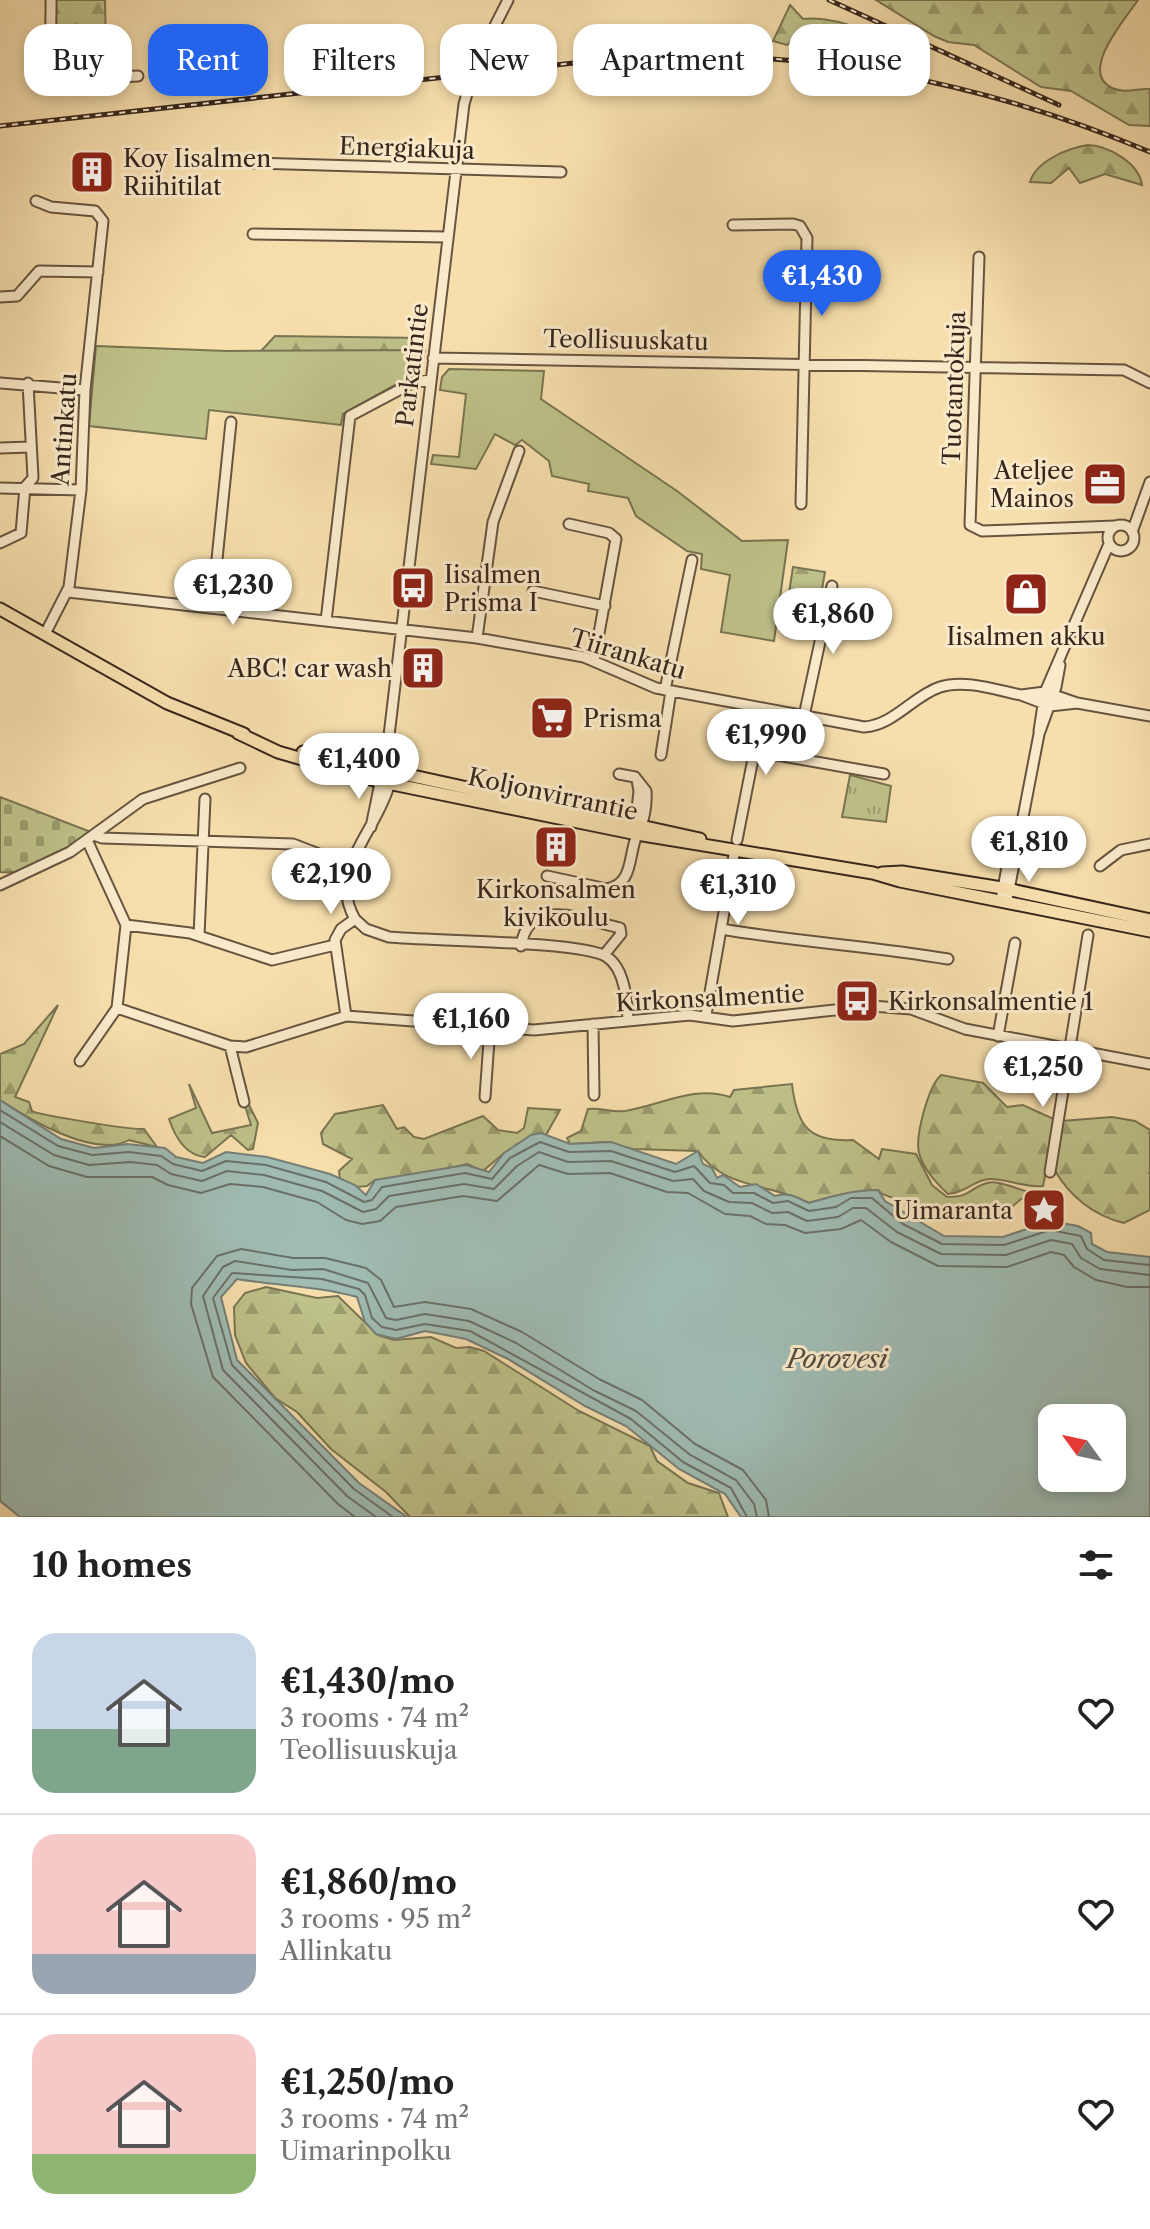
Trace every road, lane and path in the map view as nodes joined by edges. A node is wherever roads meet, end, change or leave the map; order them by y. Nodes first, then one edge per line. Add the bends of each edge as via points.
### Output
1 (51, 0) edge
2 (508, 0) edge
3 (138, 76) dead end
4 (253, 163) dead end
5 (455, 170) junction
6 (561, 172) dead end
7 (36, 201) dead end
8 (733, 225) dead end
9 (253, 234) dead end
10 (447, 237) junction
11 (979, 257) dead end
12 (98, 272) junction
13 (0, 297) edge
14 (433, 358) junction
15 (805, 364) junction
16 (974, 367) junction
17 (431, 380) junction
18 (0, 383) edge
19 (28, 383) junction
20 (1150, 383) edge
21 (85, 390) junction
22 (231, 422) dead end
23 (31, 447) junction
24 (0, 448) edge
25 (519, 451) dead end
26 (1150, 482) edge
27 (25, 487) junction
28 (0, 488) edge
29 (81, 490) junction
30 (1143, 497) junction
31 (801, 504) dead end
32 (569, 524) dead end
33 (1118, 526) junction
34 (1090, 527) junction
35 (1132, 532) junction
36 (1109, 540) junction
37 (0, 543) edge
38 (1120, 551) junction
39 (692, 560) dead end
40 (1096, 581) junction
41 (832, 586) dead end
42 (533, 591) dead end
43 (68, 592) junction
44 (605, 606) junction
45 (212, 608) junction
46 (0, 609) edge
47 (326, 621) junction
48 (401, 630) junction
49 (45, 634) junction
50 (477, 638) junction
51 (594, 661) junction
52 (668, 690) junction
53 (1050, 693) junction
54 (1021, 695) junction
55 (1077, 703) junction
56 (1045, 705) junction
57 (763, 708) junction
58 (804, 716) junction
59 (1150, 716) edge
60 (754, 751) junction
61 (661, 755) dead end
62 (240, 768) dead end
63 (619, 774) dead end
64 (884, 774) dead end
65 (385, 777) junction
66 (205, 799) dead end
67 (638, 828) junction
68 (90, 838) junction
69 (737, 840) dead end
70 (203, 841) junction
71 (1150, 844) edge
72 (734, 855) dead end
73 (350, 866) junction
74 (1100, 866) dead end
75 (547, 876) dead end
76 (0, 885) edge
77 (1006, 893) junction
78 (355, 919) junction
79 (1150, 920) edge
80 (126, 925) junction
81 (721, 929) junction
82 (1150, 931) edge
83 (1088, 935) dead end
84 (199, 936) junction
85 (1015, 943) dead end
86 (335, 945) junction
87 (521, 946) junction
88 (604, 955) junction
89 (948, 959) dead end
90 (117, 1008) junction
91 (701, 1015) junction
92 (346, 1016) junction
93 (628, 1020) junction
94 (593, 1024) junction
95 (490, 1027) junction
96 (998, 1036) junction
97 (230, 1046) junction
98 (1068, 1051) junction
99 (80, 1061) dead end
100 (1150, 1064) edge
101 (594, 1095) dead end
102 (485, 1097) dead end
103 (244, 1102) dead end
104 (1050, 1172) dead end

1 - 3 street via 55,64 66,75
2 - 5 street, Parkatintie via 467,89
4 - 5 street, Energiakuja
5 - 6 street, Energiakuja
5 - 10 street, Parkatintie
7 - 12 street, Antinkatu via 95,211 103,221
8 - 15 street via 793,224 804,231
9 - 10 street
10 - 14 street, Parkatintie
11 - 16 street, Tuotantokuja
12 - 13 street via 39,271 17,296
12 - 21 street, Antinkatu
14 - 15 street, Teollisuuskatu
14 - 17 street, Parkatintie
15 - 16 street, Teollisuuskatu
15 - 31 street
16 - 20 street, Teollisuuskatu via 1124,370
16 - 34 street, Tuotantokuja via 972,528
17 - 47 street via 414,382 350,416
17 - 48 street, Parkatintie
18 - 19 street
19 - 21 street
19 - 23 street
21 - 29 street, Antinkatu
22 - 45 street
23 - 24 street
23 - 27 street via 33,478
25 - 50 street via 493,522
26 - 30 street
27 - 28 street
27 - 29 street
27 - 37 street via 21,533
29 - 43 street, Antinkatu
30 - 33 street
30 - 35 street
32 - 44 street via 616,539
33 - 34 street
33 - 35 street
33 - 36 street
34 - 36 street
35 - 38 street via 1131,545
36 - 38 street
36 - 40 street
38 - 40 street
39 - 52 street
40 - 53 street
41 - 58 street
42 - 44 street
43 - 45 street, Tiirankatu
43 - 49 street, Antinkatu
44 - 51 street
45 - 47 street, Tiirankatu
46 - 49 main road, Koljonvirrantie
47 - 48 street, Tiirankatu
48 - 50 street, Tiirankatu
48 - 65 street, Parkatintie via 388,744 392,756
49 - 65 main road, Koljonvirrantie via 167,703 278,752
50 - 51 street, Tiirankatu
51 - 52 street, Tiirankatu
52 - 57 street, Tiirankatu
52 - 61 street
53 - 54 street, Tiirankatu
53 - 55 street
53 - 56 street
54 - 56 street, Tiirankatu
54 - 58 street, Tiirankatu via 955,684 933,690 870,727
55 - 56 street
55 - 59 street
56 - 77 street
57 - 58 street, Tiirankatu
57 - 60 street
60 - 64 street
60 - 69 street
62 - 68 street via 143,799
63 - 67 street via 635,777 646,791
65 - 67 main road, Koljonvirrantie
65 - 73 street, Parkatintie via 371,827
66 - 70 street
67 - 75 street via 627,876 616,887
67 - 77 main road, Koljonvirrantie via 900,881
68 - 70 street
68 - 76 street via 47,865
68 - 80 street
70 - 73 street via 293,844
70 - 84 street
71 - 74 street via 1121,850
72 - 81 street
73 - 78 street via 344,893
77 - 79 main road
77 - 82 main road
78 - 86 street via 337,934
78 - 87 street via 389,937
80 - 84 street
80 - 90 street
81 - 89 street
81 - 91 street
83 - 98 street
84 - 86 street via 272,960
85 - 96 street
86 - 92 street
87 - 88 street
87 - 88 street via 530,922 552,914 620,928
88 - 93 street via 618,972
90 - 97 street, Kirkonsalmentie
90 - 99 street
91 - 93 street, Kirkonsalmentie
91 - 96 street, Kirkonsalmentie via 733,1021 899,1008
92 - 95 street, Kirkonsalmentie
92 - 97 street, Kirkonsalmentie via 246,1047
93 - 94 street, Kirkonsalmentie
94 - 95 street, Kirkonsalmentie
94 - 101 street
95 - 102 street
96 - 98 street, Kirkonsalmentie
97 - 103 street
98 - 100 street, Kirkonsalmentie
98 - 104 street

